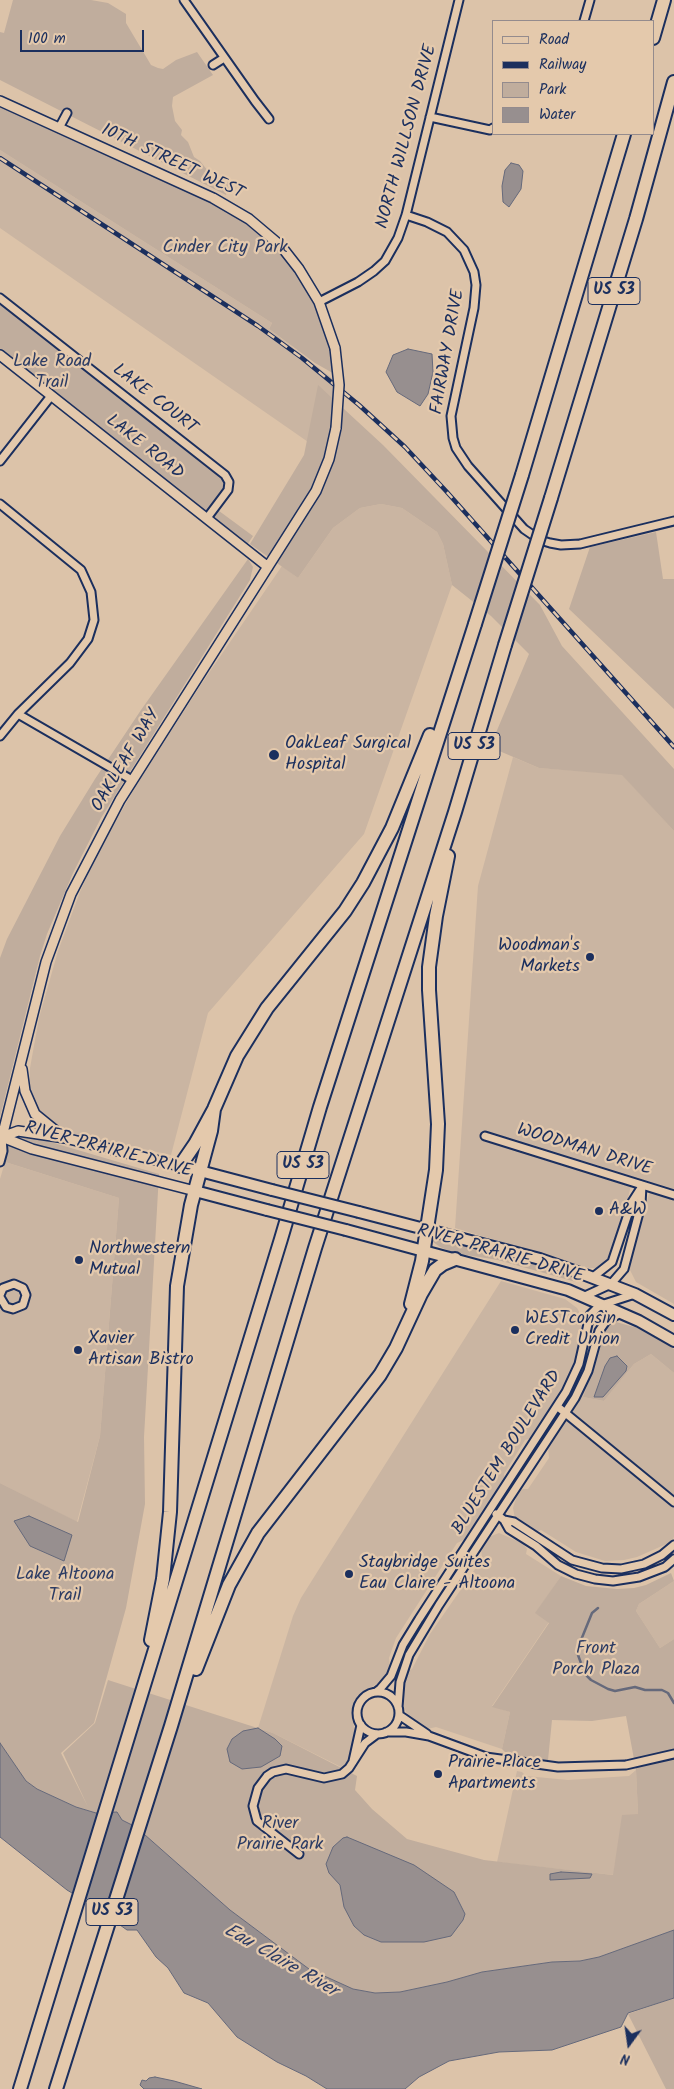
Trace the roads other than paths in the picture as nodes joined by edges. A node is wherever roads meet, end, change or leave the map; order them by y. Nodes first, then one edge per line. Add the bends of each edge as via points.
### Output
1 (184, 0) edge
2 (459, 0) edge
3 (590, 0) edge
4 (664, 0) edge
5 (584, 20) edge
6 (654, 35) edge
7 (224, 58) junction
8 (213, 65) dead end
9 (674, 82) edge
10 (0, 101) edge
11 (67, 113) dead end
12 (430, 117) junction
13 (269, 119) dead end
14 (59, 128) junction
15 (492, 129) edge
16 (624, 135) edge
17 (406, 215) junction
18 (0, 298) edge
19 (319, 302) junction
20 (0, 355) edge
21 (51, 396) junction
22 (336, 428) joint
23 (0, 461) edge
24 (0, 504) edge
25 (207, 518) junction
26 (674, 521) edge
27 (268, 567) junction
28 (452, 693) junction
29 (18, 714) junction
30 (0, 736) edge
31 (132, 780) junction
32 (455, 812) junction
33 (21, 1064) junction
34 (214, 1109) junction
35 (485, 1136) dead end
36 (65, 1138) junction
37 (1, 1139) edge
38 (0, 1162) edge
39 (180, 1166) junction
40 (200, 1171) junction
41 (642, 1185) junction
42 (195, 1191) junction
43 (674, 1195) edge
44 (428, 1230) junction
45 (424, 1250) junction
46 (455, 1259) junction
47 (593, 1277) junction
48 (611, 1284) junction
49 (635, 1294) junction
50 (585, 1296) junction
51 (604, 1304) junction
52 (621, 1312) junction
53 (674, 1315) edge
54 (409, 1318) junction
55 (674, 1341) edge
56 (558, 1406) junction
57 (565, 1414) junction
58 (674, 1502) edge
59 (490, 1510) junction
60 (501, 1518) junction
61 (674, 1545) edge
62 (674, 1559) edge
63 (376, 1692) junction
64 (138, 1709) junction
65 (398, 1711) junction
66 (360, 1725) junction
67 (170, 1731) junction
68 (386, 1732) junction
69 (377, 1734) junction
70 (429, 1736) junction
71 (674, 1754) edge
72 (352, 1762) junction
73 (299, 1854) dead end
74 (20, 2089) edge
75 (56, 2089) edge

1 - 7 street
2 - 12 street, NORTH WILLSON DRIVE
3 - 5 street
4 - 6 highway
7 - 8 street
7 - 13 street
9 - 32 highway, US 53, bridge via 636,219
10 - 14 street, 10TH STREET WEST
11 - 14 street
12 - 15 street
12 - 17 street, NORTH WILLSON DRIVE
14 - 19 street, 10TH STREET WEST via 243,214 284,250 300,269
16 - 28 highway, US 53, bridge via 522,475
17 - 19 street, NORTH WILLSON DRIVE via 385,261 358,282
17 - 26 street, FAIRWAY DRIVE via 447,232 464,250 474,272 474,308 451,416 453,438 468,466 524,529 550,543 580,544
18 - 25 street, LAKE COURT via 225,475 229,482 228,490
19 - 22 street, 10TH STREET WEST, bridge via 334,348 339,386
20 - 21 street, LAKE ROAD
21 - 23 street
21 - 25 street, LAKE ROAD
22 - 27 street, OAKLEAF WAY via 329,459 316,491
24 - 29 street via 81,570 91,592 94,620 88,639 70,663
25 - 27 street, LAKE ROAD
27 - 31 street, OAKLEAF WAY
28 - 34 highway via 375,862 345,910 266,1008 232,1065
28 - 64 highway, US 53 via 320,1107
29 - 30 street
29 - 31 street
31 - 33 street, OAKLEAF WAY via 71,894 46,962
32 - 44 highway via 429,967 438,1124
32 - 67 highway, US 53 via 315,1248
33 - 36 street via 25,1092 35,1114
33 - 37 street, OAKLEAF WAY
34 - 39 highway
34 - 40 highway
35 - 41 street, WOODMAN DRIVE
36 - 37 street, RIVER PRAIRIE DRIVE via 18,1131
36 - 39 street, RIVER PRAIRIE DRIVE
37 - 38 street via 3,1151
37 - 42 street, RIVER PRAIRIE DRIVE
39 - 40 street, RIVER PRAIRIE DRIVE
40 - 42 highway
40 - 44 main road, RIVER PRAIRIE DRIVE, bridge
41 - 43 street, WOODMAN DRIVE
41 - 47 street via 632,1202 612,1262
41 - 48 street via 642,1205 624,1269
42 - 45 main road, RIVER PRAIRIE DRIVE, bridge
42 - 64 highway via 177,1286 173,1457 167,1547
44 - 45 highway
44 - 47 main road, RIVER PRAIRIE DRIVE
45 - 46 main road, RIVER PRAIRIE DRIVE
45 - 54 highway
46 - 50 main road, RIVER PRAIRIE DRIVE
46 - 54 highway via 436,1270
47 - 48 main road, RIVER PRAIRIE DRIVE
48 - 49 main road, RIVER PRAIRIE DRIVE
48 - 50 street
49 - 51 street
49 - 53 main road, RIVER PRAIRIE DRIVE
50 - 51 main road, RIVER PRAIRIE DRIVE
51 - 52 main road, RIVER PRAIRIE DRIVE
51 - 56 street, BLUESTEM BOULEVARD via 590,1315 579,1364
52 - 55 main road, RIVER PRAIRIE DRIVE
52 - 57 street, BLUESTEM BOULEVARD via 606,1321 599,1331 588,1371
54 - 67 highway via 380,1375 281,1500 246,1552
56 - 57 street
56 - 59 street, BLUESTEM BOULEVARD
57 - 58 street
57 - 60 street, BLUESTEM BOULEVARD
59 - 60 street
59 - 63 street, BLUESTEM BOULEVARD via 403,1645 391,1676
60 - 61 street via 514,1522 572,1560 602,1568 621,1569 644,1564
60 - 62 street via 509,1529 558,1565 595,1579 613,1581 639,1577
60 - 65 street, BLUESTEM BOULEVARD via 439,1605 409,1655 400,1682
63 - 65 street via 390,1695
63 - 66 street, BLUESTEM BOULEVARD via 364,1696 357,1707
64 - 74 highway, US 53
65 - 68 street via 397,1722
65 - 70 street
66 - 69 street
66 - 72 street, BLUESTEM BOULEVARD
67 - 75 highway, US 53
68 - 69 street
68 - 70 street
69 - 72 street via 365,1743
70 - 71 street via 486,1757 558,1767 626,1765
72 - 73 street via 342,1774 329,1778 293,1769 281,1770 267,1776 258,1788 253,1806 256,1821

